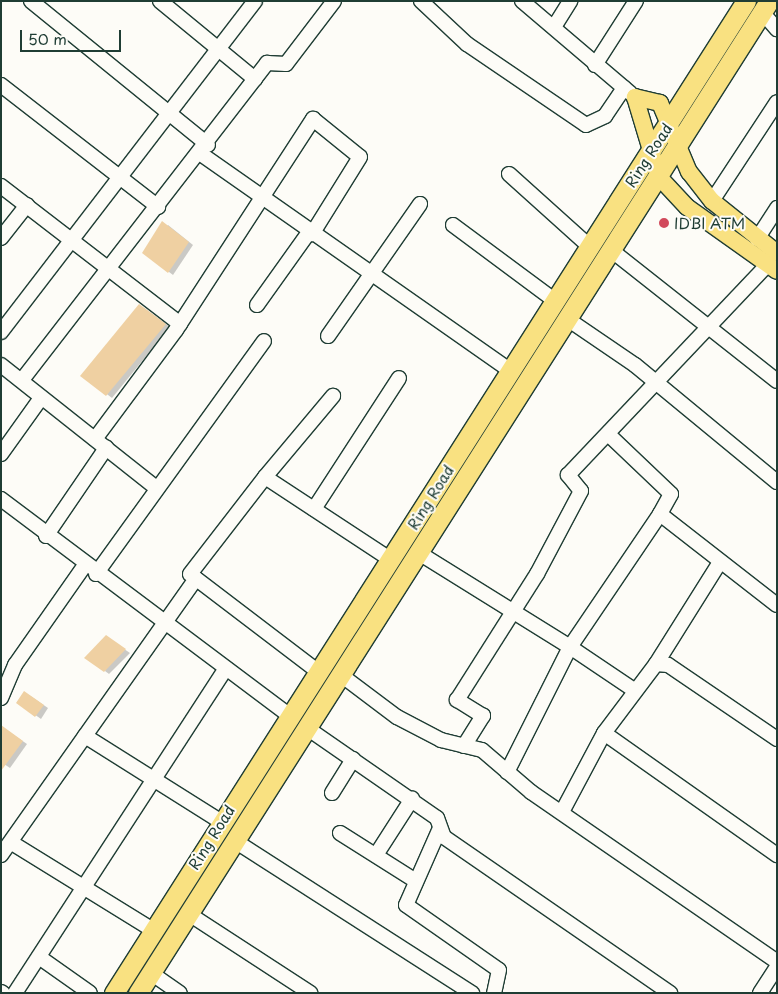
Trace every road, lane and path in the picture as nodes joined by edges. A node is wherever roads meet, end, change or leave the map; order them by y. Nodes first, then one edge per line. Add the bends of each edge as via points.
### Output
1 (31, 1) edge
2 (160, 1) edge
3 (255, 1) edge
4 (334, 1) edge
5 (421, 1) edge
6 (522, 1) edge
7 (570, 1) edge
8 (636, 1) edge
9 (744, 2) edge
10 (766, 7) edge
11 (554, 27) junction
12 (777, 29) edge
13 (217, 51) junction
14 (595, 65) junction
15 (255, 79) junction
16 (1, 85) edge
17 (630, 93) junction
18 (777, 102) edge
19 (168, 114) junction
20 (668, 124) junction
21 (204, 149) junction
22 (678, 149) junction
23 (649, 151) junction
24 (509, 174) dead end
25 (659, 177) junction
26 (119, 178) junction
27 (1, 186) edge
28 (261, 198) junction
29 (712, 201) junction
30 (420, 204) dead end
31 (26, 205) junction
32 (158, 207) junction
33 (777, 208) edge
34 (453, 225) dead end
35 (310, 233) junction
36 (1, 238) edge
37 (73, 238) junction
38 (758, 239) junction
39 (589, 246) junction
40 (610, 250) junction
41 (773, 263) edge
42 (108, 270) junction
43 (371, 275) junction
44 (554, 300) junction
45 (256, 305) dead end
46 (566, 318) junction
47 (180, 324) junction
48 (710, 328) junction
49 (1, 332) edge
50 (328, 336) dead end
51 (264, 341) dead end
52 (1, 365) edge
53 (510, 370) junction
54 (399, 378) dead end
55 (22, 380) junction
56 (777, 381) edge
57 (657, 383) junction
58 (333, 396) dead end
59 (41, 398) junction
60 (608, 434) junction
61 (100, 444) junction
62 (1, 454) edge
63 (265, 477) junction
64 (777, 482) edge
65 (155, 486) junction
66 (3, 507) edge
67 (314, 509) junction
68 (660, 514) junction
69 (46, 536) junction
70 (419, 553) junction
71 (390, 559) junction
72 (720, 562) junction
73 (85, 565) junction
74 (96, 574) junction
75 (196, 579) junction
76 (777, 605) edge
77 (511, 610) junction
78 (167, 624) junction
79 (570, 648) junction
80 (656, 664) junction
81 (226, 668) junction
82 (316, 670) junction
83 (341, 674) junction
84 (634, 690) junction
85 (1, 697) edge
86 (289, 715) junction
87 (307, 728) junction
88 (604, 733) junction
89 (86, 736) junction
90 (777, 739) edge
91 (464, 746) junction
92 (353, 759) junction
93 (507, 772) junction
94 (153, 779) junction
95 (332, 793) dead end
96 (412, 799) junction
97 (562, 812) junction
98 (220, 821) junction
99 (440, 828) junction
100 (340, 833) dead end
101 (235, 841) junction
102 (12, 843) junction
103 (1, 855) edge
104 (376, 855) junction
105 (777, 855) edge
106 (416, 881) junction
107 (84, 888) junction
108 (189, 914) junction
109 (153, 930) junction
110 (39, 957) junction
111 (777, 962) edge
112 (777, 967) edge
113 (150, 973) junction
114 (15, 993) edge
115 (90, 993) edge
116 (114, 993) edge
117 (138, 993) edge
118 (180, 993) edge
119 (310, 993) edge
120 (472, 993) edge
121 (494, 993) edge
122 (670, 993) edge
123 (760, 993) edge

1 - 19 street
2 - 13 street
3 - 13 street
4 - 15 street via 286,64 267,63
5 - 17 street via 467,44 586,126 605,116
6 - 11 street
7 - 11 street
8 - 14 street
9 - 20 highway, Ring Road
10 - 12 street
10 - 22 highway, Ring Road
11 - 14 street
13 - 15 street
13 - 19 street
14 - 17 street
15 - 21 street
16 - 26 street
17 - 20 main road via 658,102
17 - 23 main road
18 - 29 street
19 - 21 street
19 - 26 street
20 - 22 main road
20 - 23 highway, Ring Road
21 - 28 street
21 - 32 street
22 - 25 highway, Ring Road
22 - 29 main road via 689,172
23 - 25 main road
23 - 39 highway, Ring Road
24 - 39 street
25 - 40 highway, Ring Road
25 - 41 main road via 687,207
26 - 32 street
26 - 37 street
27 - 31 street
28 - 35 street
28 - 35 street via 312,119 360,157
28 - 47 street
29 - 38 main road
30 - 43 street
31 - 36 street
31 - 37 street
32 - 42 street
33 - 38 street
34 - 44 street
35 - 43 street
35 - 45 street
37 - 42 street
37 - 49 street
38 - 41 main road
39 - 44 highway, Ring Road
40 - 46 highway, Ring Road
40 - 48 street
41 - 48 street
42 - 47 street
42 - 55 street
43 - 50 street
43 - 53 street
44 - 53 highway, Ring Road
46 - 57 street
46 - 70 highway, Ring Road
47 - 61 street
48 - 56 street
48 - 57 street
51 - 65 street
52 - 55 street
53 - 71 highway, Ring Road
54 - 67 street
55 - 59 street
57 - 60 street
57 - 64 street
58 - 63 street
59 - 61 street
59 - 62 street
60 - 68 street via 671,494
60 - 77 street via 568,476 581,491 541,566
61 - 65 street
61 - 69 street
63 - 67 street
63 - 75 street via 190,574
65 - 74 street
66 - 69 street
67 - 71 street
68 - 72 street
68 - 79 street
69 - 73 street
70 - 77 street
70 - 83 highway, Ring Road
71 - 82 highway, Ring Road
72 - 76 street
72 - 80 street
73 - 74 street
73 - 85 street via 15,665
74 - 78 street
75 - 78 street
75 - 82 street
77 - 79 street
77 - 91 street via 457,700 483,716
78 - 81 street
78 - 89 street
79 - 84 street
79 - 93 street
80 - 84 street
80 - 90 street via 668,665
81 - 86 street
81 - 94 street
82 - 86 highway, Ring Road
83 - 87 highway, Ring Road
83 - 91 street via 397,717
84 - 88 street
86 - 98 highway, Ring Road
87 - 92 street
87 - 101 highway, Ring Road
88 - 97 street
88 - 105 street
89 - 94 street
89 - 102 street
91 - 93 street via 482,750
92 - 95 street
92 - 96 street
93 - 97 street
94 - 98 street
94 - 107 street
96 - 99 street via 437,818
96 - 104 street
97 - 111 street
98 - 109 highway, Ring Road
99 - 106 street
99 - 122 street via 444,836
100 - 104 street
101 - 108 highway, Ring Road
101 - 120 street
102 - 103 street
102 - 107 street
104 - 106 street
106 - 121 street via 406,905 499,970
107 - 109 street
107 - 110 street
108 - 113 highway, Ring Road
108 - 119 street
109 - 116 highway, Ring Road
110 - 114 street
110 - 115 street
112 - 123 street
113 - 117 highway, Ring Road
113 - 118 street

